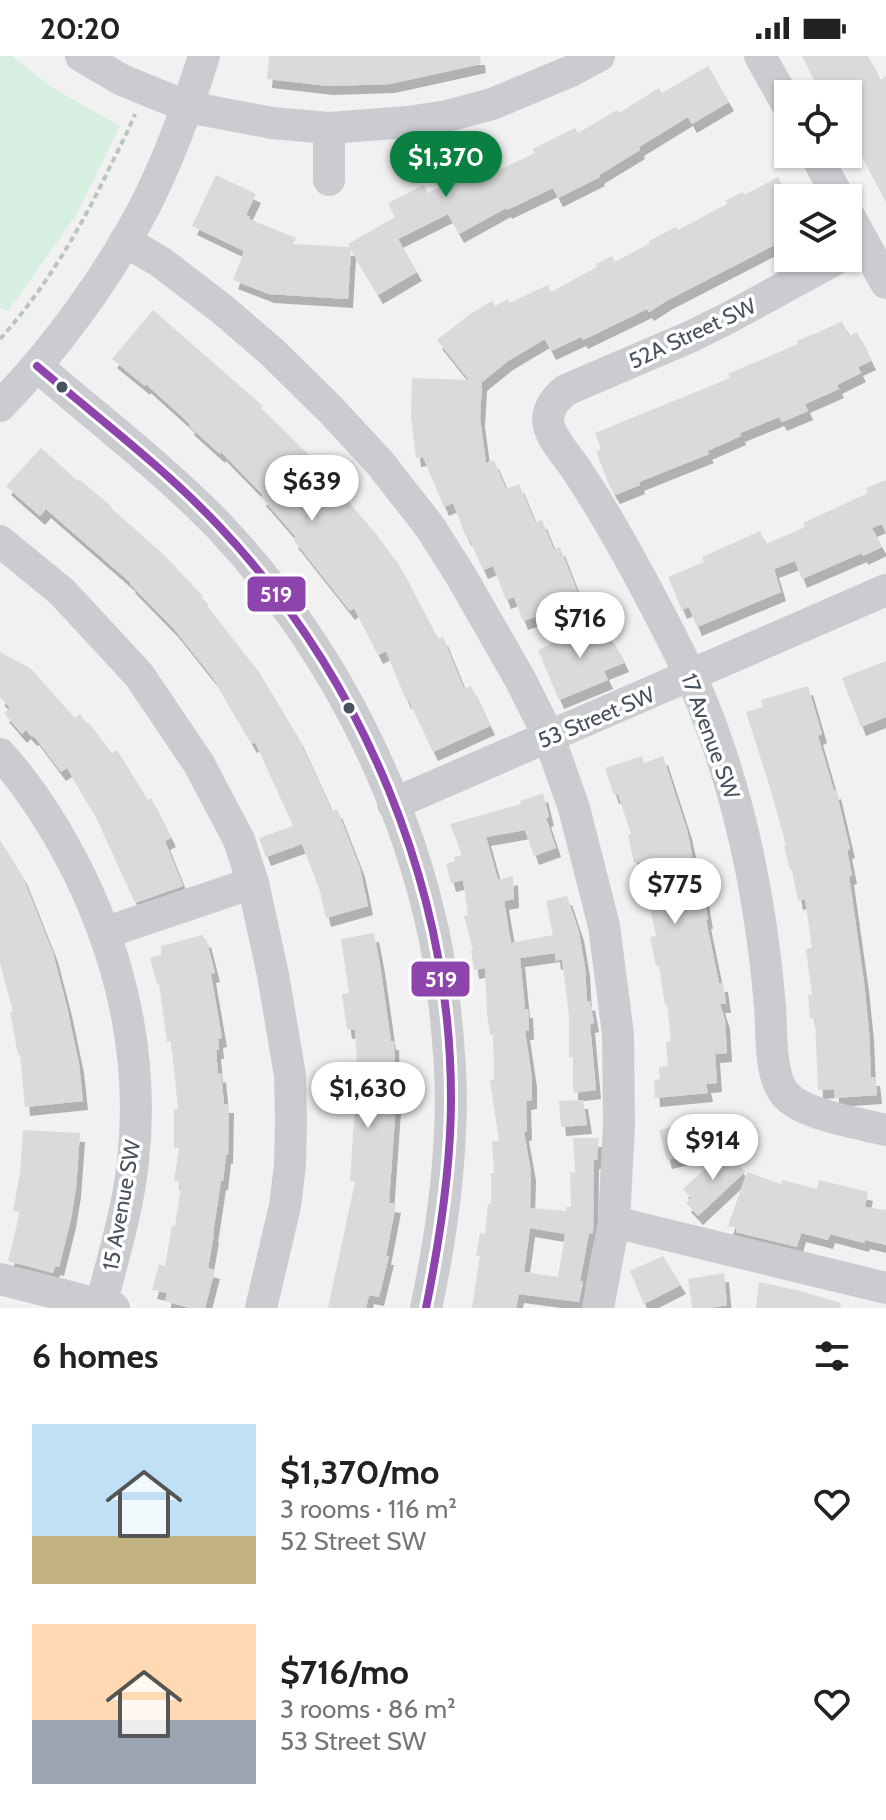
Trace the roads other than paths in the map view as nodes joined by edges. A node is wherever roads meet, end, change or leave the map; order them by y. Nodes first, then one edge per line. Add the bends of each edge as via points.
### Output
1 (81, 56) edge
2 (204, 56) edge
3 (599, 56) edge
4 (760, 56) edge
5 (774, 81) edge
6 (188, 107) junction
7 (329, 128) junction
8 (329, 180) dead end
9 (125, 241) junction
10 (862, 262) edge
11 (812, 272) edge
12 (886, 283) edge
13 (37, 366) junction
14 (0, 406) edge
15 (551, 410) joint
16 (0, 541) edge
17 (886, 590) edge
18 (691, 676) junction
19 (549, 737) junction
20 (0, 754) edge
21 (393, 804) junction
22 (253, 883) junction
23 (104, 933) junction
24 (886, 1130) edge
25 (614, 1222) junction
26 (0, 1279) edge
27 (886, 1288) edge
28 (107, 1306) edge
29 (261, 1308) edge
30 (426, 1308) edge
31 (598, 1308) edge

1 - 6 street via 122,80
2 - 6 street
3 - 7 street via 492,104 447,116
4 - 5 street
6 - 7 street
6 - 9 street
7 - 8 street
9 - 13 street
9 - 19 street via 162,263 272,352 380,463 461,576
10 - 12 street
11 - 15 street, 52A Street SW via 718,323 566,390
13 - 14 street
13 - 21 street via 157,466 220,528 280,600 346,700
15 - 18 street, 17 Avenue SW via 548,421 555,438 609,521
16 - 22 street via 62,592 139,675 199,764 239,840
17 - 18 street, 53 Street SW
18 - 19 street, 53 Street SW
18 - 24 street, 17 Avenue SW via 718,744 743,834 780,1087 808,1110
19 - 21 street, 53 Street SW
19 - 25 street via 574,808 604,926 618,1034
20 - 23 street, 15 Avenue SW via 57,833
21 - 30 street via 434,938 450,1070 445,1201
22 - 23 street
22 - 29 street via 290,1075 291,1119 285,1206
23 - 28 street, 15 Avenue SW via 128,1018 135,1087 133,1161
25 - 27 street
25 - 31 street
26 - 28 street

